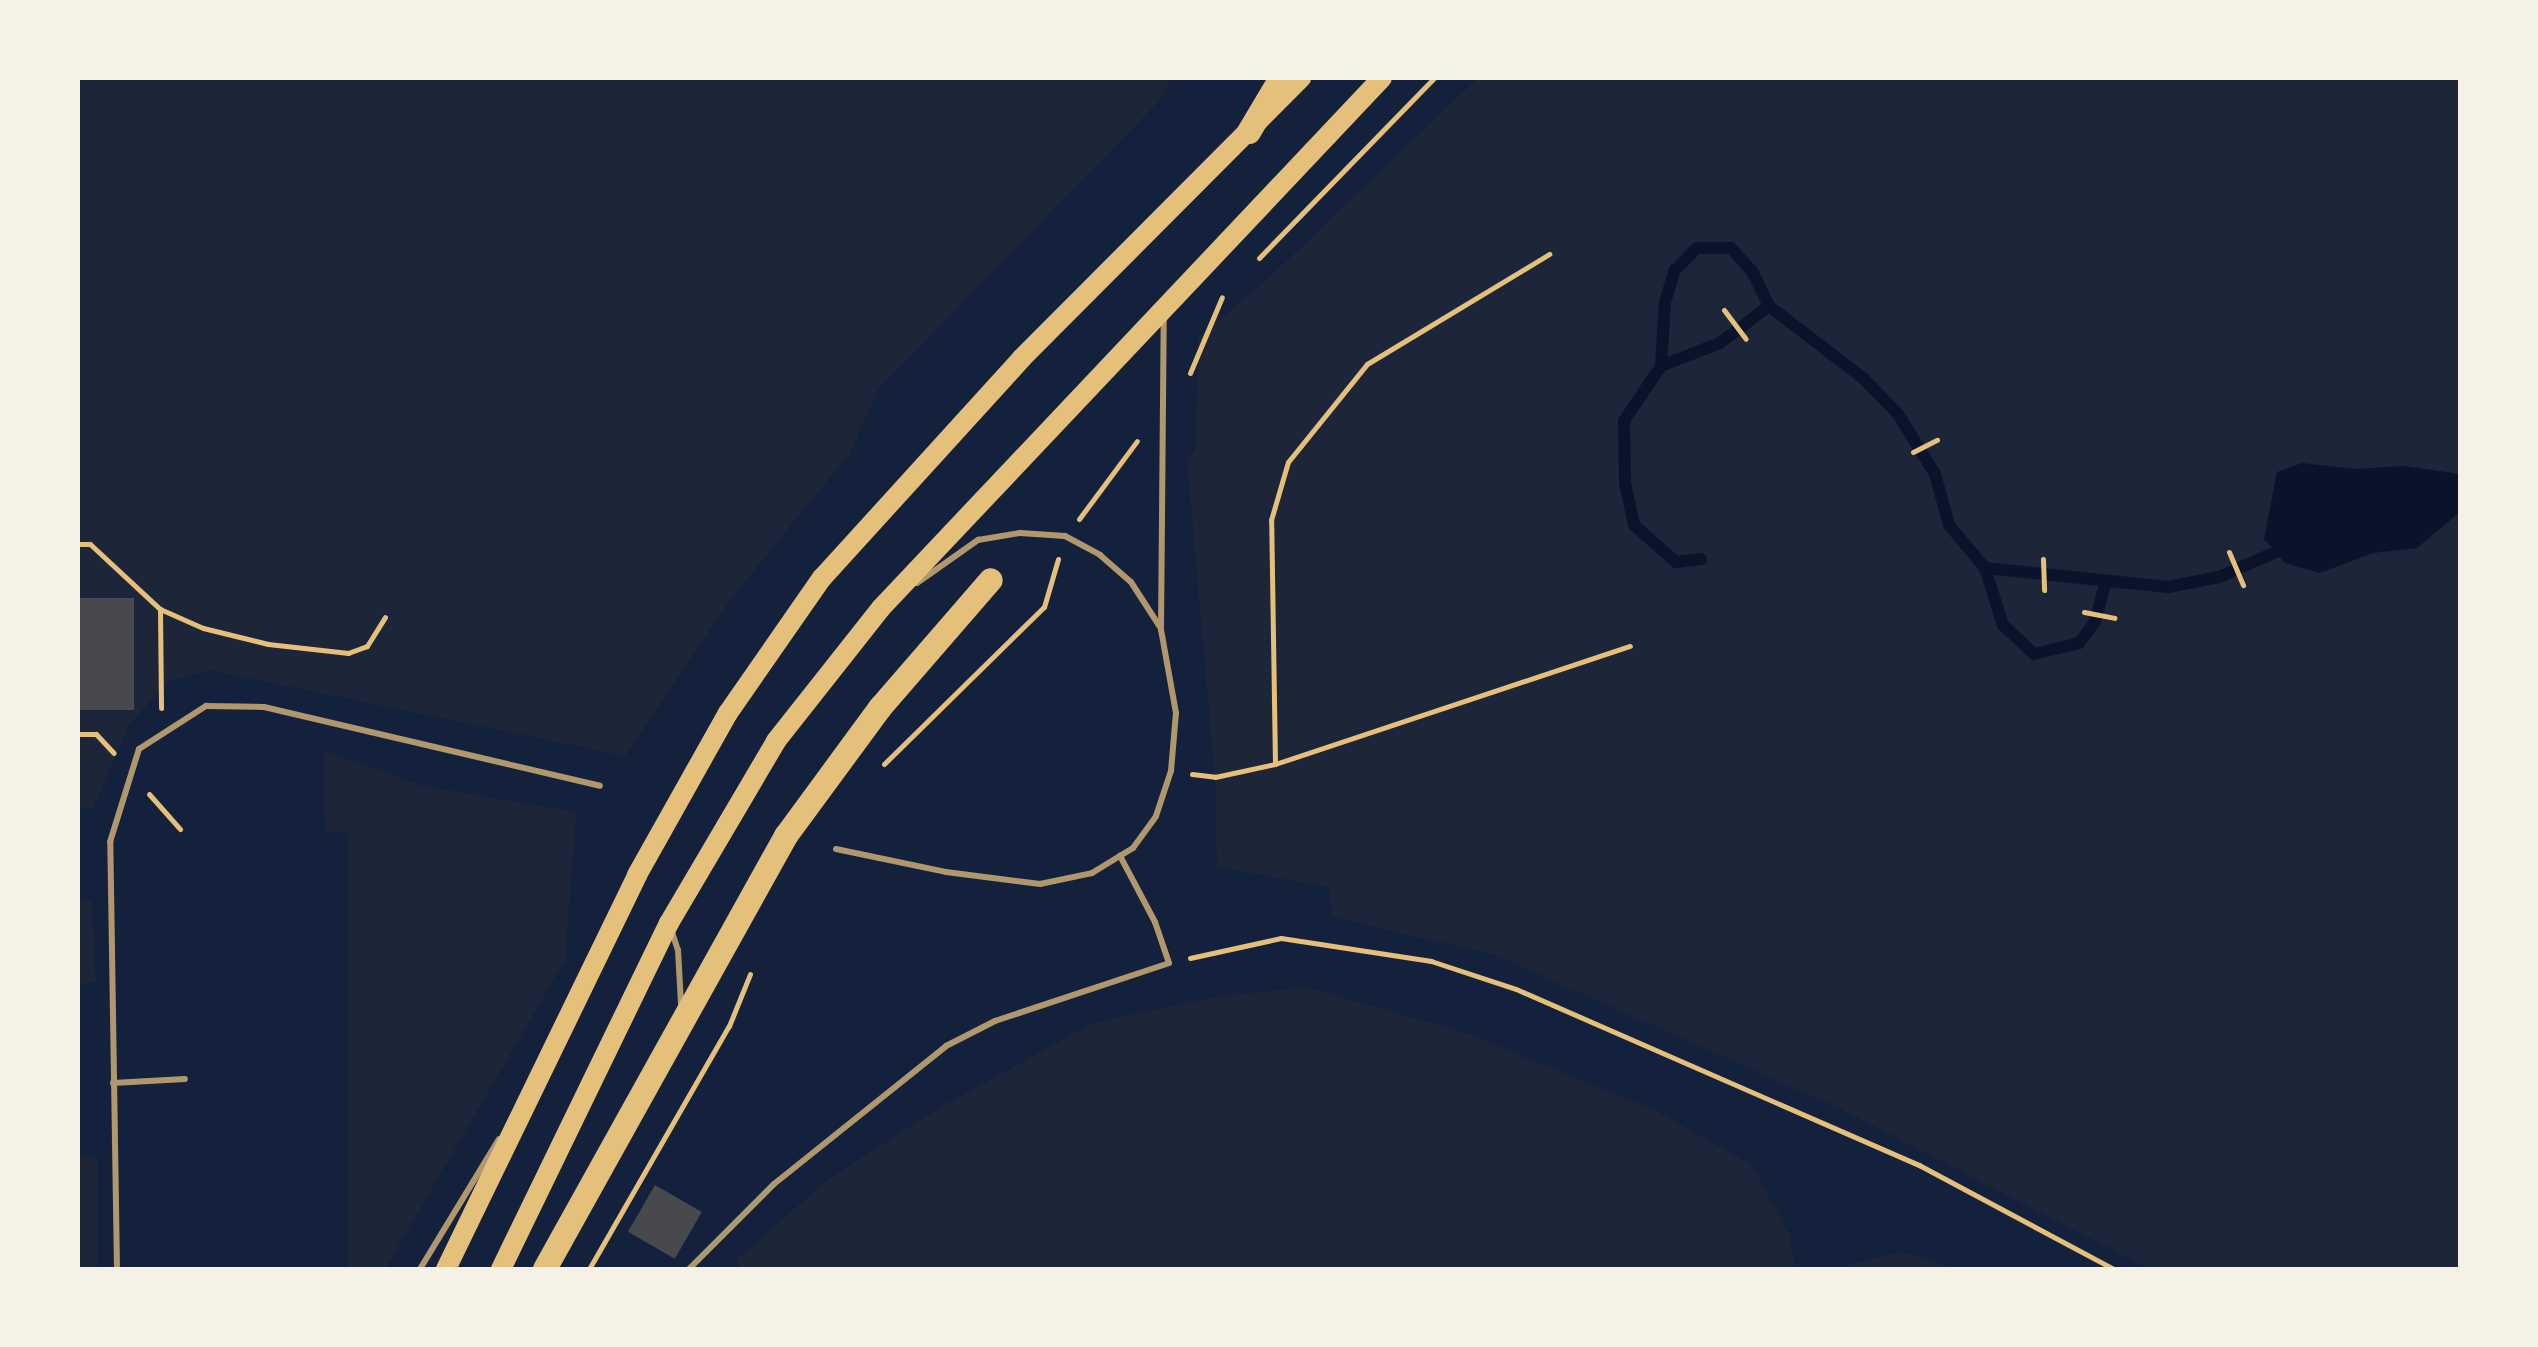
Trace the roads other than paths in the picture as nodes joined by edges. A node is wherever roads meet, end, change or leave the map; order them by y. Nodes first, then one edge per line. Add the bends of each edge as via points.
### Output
1 (1281, 78) edge
2 (1301, 78) edge
3 (1382, 78) edge
4 (1249, 132) junction
5 (1164, 306) junction
6 (991, 580) dead end
7 (881, 608) junction
8 (1161, 630) junction
9 (600, 786) dead end
10 (836, 849) dead end
11 (1120, 856) junction
12 (669, 923) junction
13 (674, 1035) junction
14 (554, 1047) junction
15 (185, 1079) dead end
16 (113, 1083) junction
17 (117, 1269) edge
18 (420, 1269) edge
19 (446, 1269) edge
20 (501, 1269) edge
21 (545, 1269) edge
22 (689, 1269) edge

1 - 4 highway
2 - 4 main road
3 - 5 main road
4 - 14 main road via 1021,359 822,578 728,713 637,875
5 - 7 main road
5 - 8 lane
6 - 13 highway via 831,771 762,877
7 - 8 lane via 978,540 1020,533 1065,536 1100,555 1131,582
7 - 12 main road via 776,741
8 - 11 lane via 1176,713 1171,771 1156,816 1133,848
9 - 16 lane via 264,707 206,706 139,749 110,842
10 - 11 lane via 946,872 1040,884 1092,873
11 - 22 lane via 1155,922 1169,963 995,1021 946,1046 774,1184
12 - 13 lane via 682,979
12 - 20 main road
13 - 21 highway
14 - 18 lane
14 - 19 main road
15 - 16 lane
16 - 17 lane

